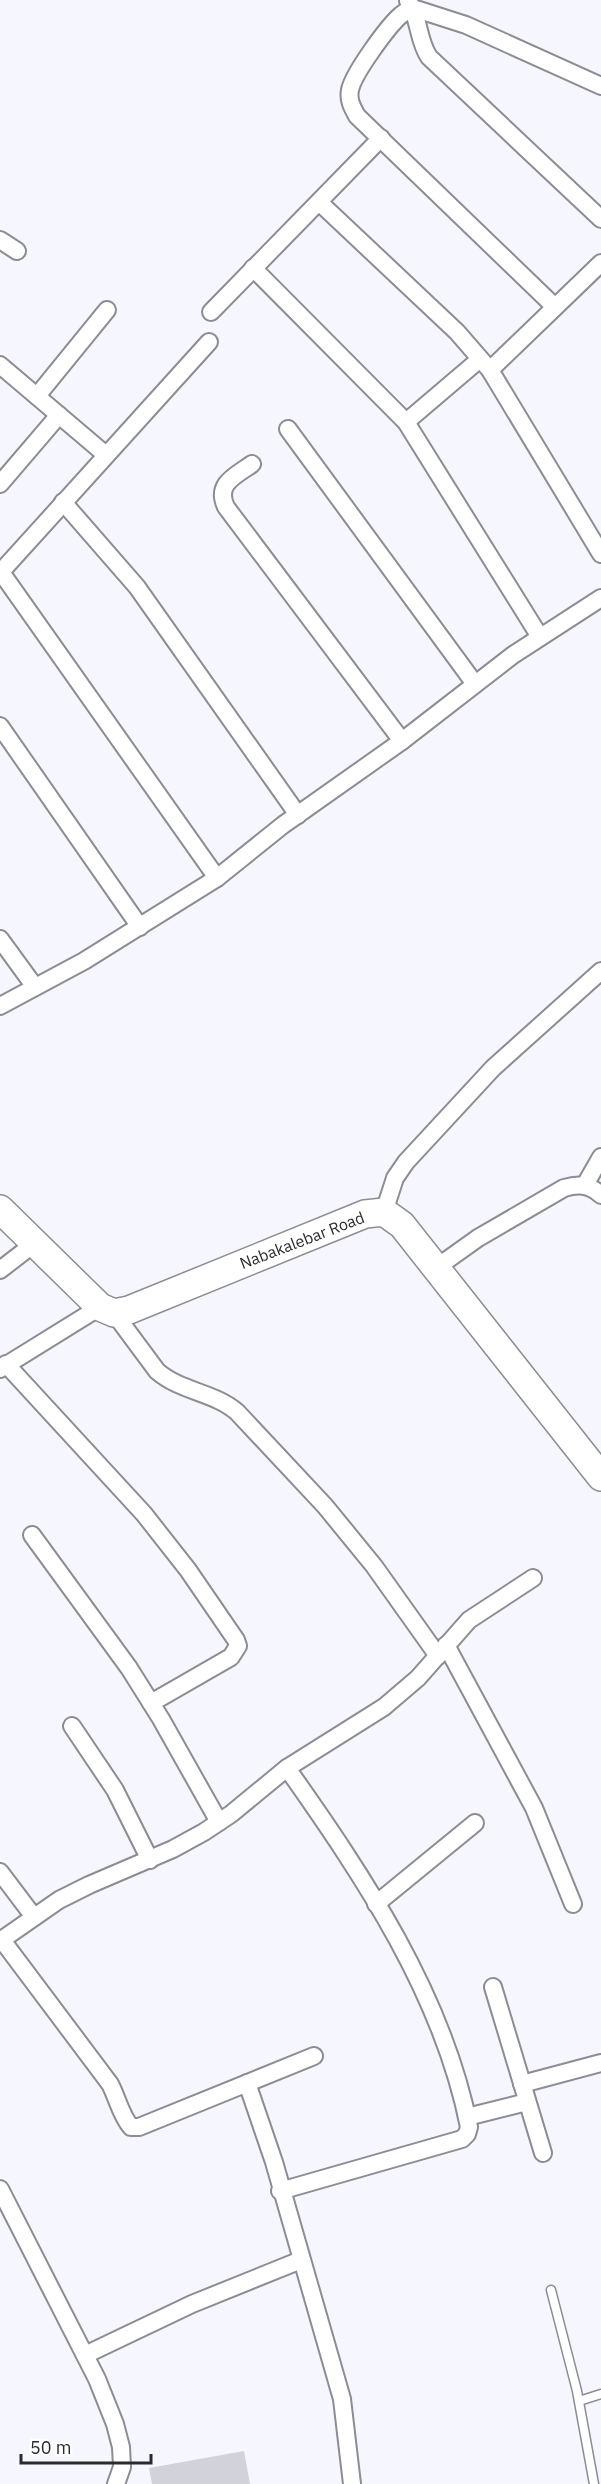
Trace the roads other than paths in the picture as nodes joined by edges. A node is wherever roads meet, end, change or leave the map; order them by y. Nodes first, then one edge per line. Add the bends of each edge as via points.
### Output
1 (410, 4) edge
2 (601, 86) edge
3 (381, 138) junction
4 (319, 202) junction
5 (601, 219) edge
6 (0, 240) edge
7 (17, 250) dead end
8 (601, 262) edge
9 (253, 268) junction
10 (555, 307) junction
11 (107, 310) dead end
12 (211, 312) dead end
13 (209, 342) dead end
14 (0, 365) edge
15 (485, 365) junction
16 (37, 396) junction
17 (59, 415) junction
18 (406, 422) junction
19 (288, 429) dead end
20 (106, 455) junction
21 (252, 464) dead end
22 (0, 484) edge
23 (63, 502) junction
24 (601, 554) edge
25 (1, 572) edge
26 (601, 598) edge
27 (540, 637) junction
28 (475, 684) junction
29 (0, 726) edge
30 (402, 741) junction
31 (298, 815) junction
32 (217, 878) junction
33 (140, 927) junction
34 (0, 939) edge
35 (601, 971) edge
36 (35, 987) junction
37 (0, 1006) edge
38 (601, 1157) edge
39 (585, 1185) junction
40 (601, 1195) edge
41 (0, 1209) edge
42 (384, 1212) junction
43 (35, 1243) junction
44 (436, 1268) junction
45 (0, 1270) edge
46 (107, 1310) junction
47 (3, 1366) edge
48 (601, 1477) edge
49 (32, 1535) dead end
50 (533, 1578) dead end
51 (442, 1650) junction
52 (151, 1703) junction
53 (72, 1726) dead end
54 (287, 1768) junction
55 (219, 1822) junction
56 (475, 1823) dead end
57 (150, 1860) junction
58 (0, 1872) edge
59 (376, 1904) junction
60 (573, 1904) dead end
61 (34, 1917) junction
62 (1, 1941) edge
63 (493, 1987) dead end
64 (314, 2056) dead end
65 (601, 2063) edge
66 (247, 2083) junction
67 (522, 2084) junction
68 (527, 2102) junction
69 (467, 2117) junction
70 (543, 2153) dead end
71 (0, 2189) edge
72 (280, 2191) junction
73 (301, 2260) junction
74 (551, 2290) dead end
75 (85, 2355) junction
76 (601, 2394) edge
77 (579, 2401) junction
78 (116, 2484) edge
79 (352, 2484) edge
80 (594, 2484) edge

1 - 2 street
1 - 3 street via 354,76 350,90 350,104 357,116
1 - 5 street via 429,57
3 - 4 street
3 - 10 street
4 - 9 street
4 - 15 street via 442,318
6 - 7 street
8 - 10 street
9 - 12 street
9 - 18 street
10 - 15 street
11 - 16 street
13 - 20 street
14 - 16 street
15 - 18 street
15 - 24 street
16 - 17 street
17 - 20 street
17 - 22 street
18 - 27 street
19 - 28 street
20 - 23 street
21 - 30 street via 222,489 226,507
23 - 25 street
23 - 31 street via 137,587
25 - 32 street
26 - 27 street
27 - 28 street
28 - 30 street
29 - 33 street
30 - 31 street
31 - 32 street
32 - 33 street
33 - 36 street
34 - 36 street
35 - 42 street via 493,1068 406,1162 395,1178
36 - 37 street
38 - 39 street
39 - 40 street
39 - 44 street via 564,1188 478,1238
41 - 43 main road
42 - 44 main road, Nabakalebar Road via 402,1225
42 - 46 main road, Nabakalebar Road via 366,1214 129,1310
43 - 45 street
43 - 46 main road
44 - 48 main road, Nabakalebar Road
46 - 47 street
46 - 51 street via 157,1371 237,1412 325,1506
47 - 52 street via 144,1514 236,1640 238,1646 231,1657
49 - 52 street
50 - 51 street via 469,1620
51 - 54 street via 418,1678 384,1707
51 - 60 street via 534,1808
52 - 55 street
53 - 57 street via 115,1790
54 - 55 street
54 - 59 street
55 - 57 street
56 - 59 street
57 - 61 street via 89,1885
58 - 61 street
59 - 69 street via 404,1951 430,2008
61 - 62 street
62 - 66 street via 110,2084 131,2127
63 - 67 street
64 - 66 street
65 - 67 street
66 - 72 street
67 - 68 street
68 - 69 street
68 - 70 street
69 - 72 street via 469,2127 462,2139
71 - 75 street
72 - 73 street
73 - 75 street via 192,2304
73 - 79 street via 342,2399
74 - 77 lane
75 - 78 street via 121,2447 122,2468
76 - 77 lane
77 - 80 lane

